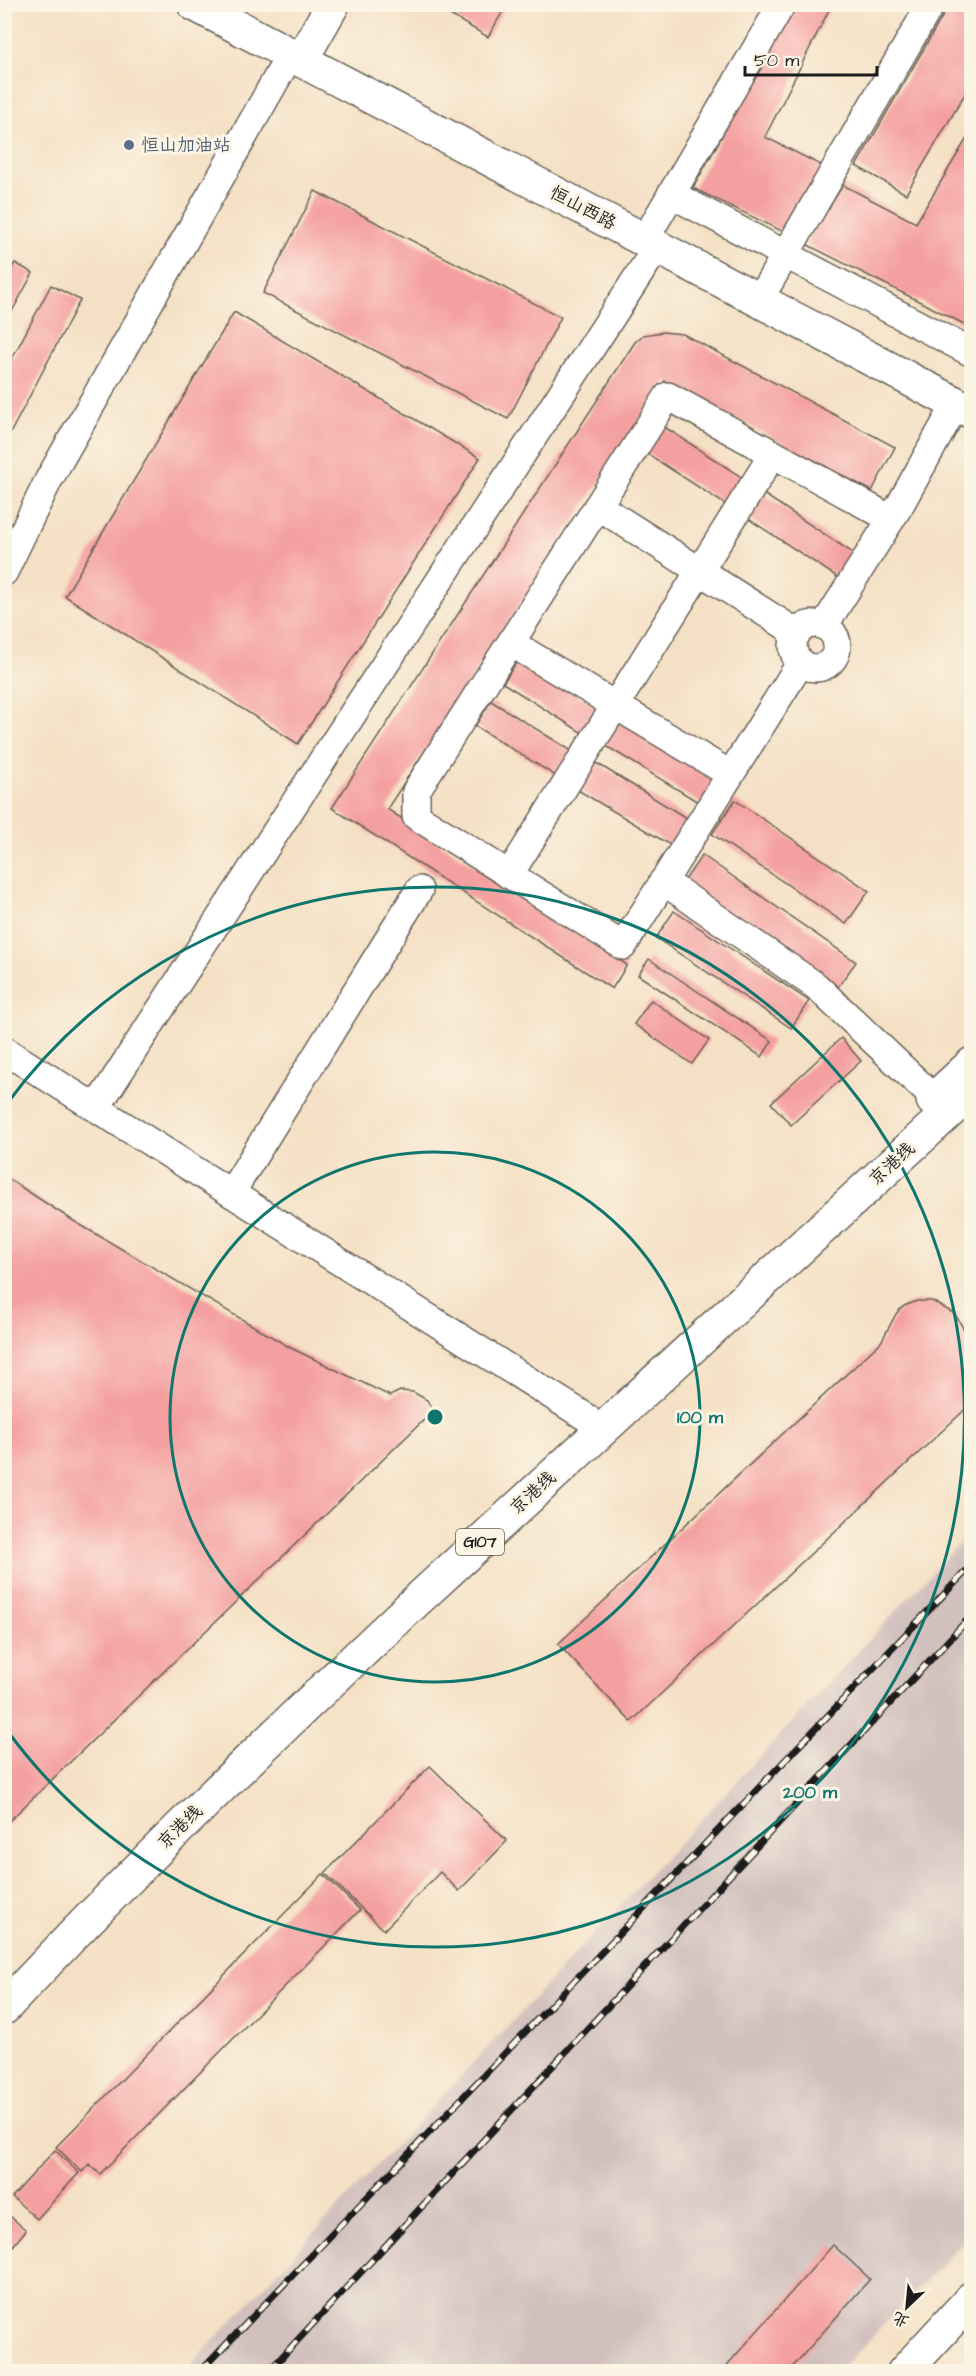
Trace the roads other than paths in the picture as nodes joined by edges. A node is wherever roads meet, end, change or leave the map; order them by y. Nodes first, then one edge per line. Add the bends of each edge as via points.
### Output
1 (194, 4) edge
2 (308, 4) edge
3 (333, 4) edge
4 (782, 4) edge
5 (931, 4) edge
6 (291, 55) junction
7 (671, 194) junction
8 (651, 244) junction
9 (785, 254) junction
10 (759, 300) junction
11 (972, 353) edge
12 (965, 418) edge
13 (773, 454) junction
14 (598, 506) junction
15 (891, 519) junction
16 (700, 571) junction
17 (4, 573) edge
18 (824, 626) junction
19 (798, 633) junction
20 (511, 643) junction
21 (801, 662) junction
22 (615, 705) junction
23 (730, 774) junction
24 (509, 875) junction
25 (663, 881) junction
26 (419, 890) dead end
27 (4, 1050) edge
28 (972, 1064) edge
29 (972, 1091) edge
30 (934, 1098) junction
31 (96, 1108) junction
32 (231, 1192) junction
33 (586, 1417) junction
34 (4, 1978) edge
35 (4, 2008) edge
36 (972, 2298) edge
37 (972, 2330) edge
38 (904, 2372) edge
39 (934, 2372) edge

1 - 6 main road, 恒山西路
2 - 6 main road
3 - 6 main road
4 - 7 street
5 - 9 street
6 - 8 main road, 恒山西路
6 - 17 street via 48,481
7 - 8 street
7 - 9 street
8 - 10 main road, 恒山西路
8 - 31 street
9 - 10 street
9 - 11 street
10 - 12 main road, 恒山西路 via 908,378
12 - 15 street
13 - 14 street via 668,396
13 - 15 street
13 - 16 street
14 - 16 street
14 - 20 street
15 - 18 street
16 - 19 street
16 - 22 street
18 - 19 street via 806,626
18 - 21 street via 837,640 832,661 818,668
19 - 21 street via 793,644
20 - 22 street
20 - 24 street via 416,791 414,805 416,816
21 - 23 street
22 - 23 street
22 - 24 street
23 - 25 street
24 - 25 street via 622,946
25 - 30 street via 816,986
26 - 32 street
27 - 31 street
28 - 30 main road, 京港线 / G107
29 - 35 main road, 京港线 / G107 via 272,1737
30 - 33 main road, 京港线 / G107
31 - 32 street
32 - 33 street
33 - 34 main road, 京港线 / G107 via 259,1722
36 - 38 main road
37 - 39 main road

